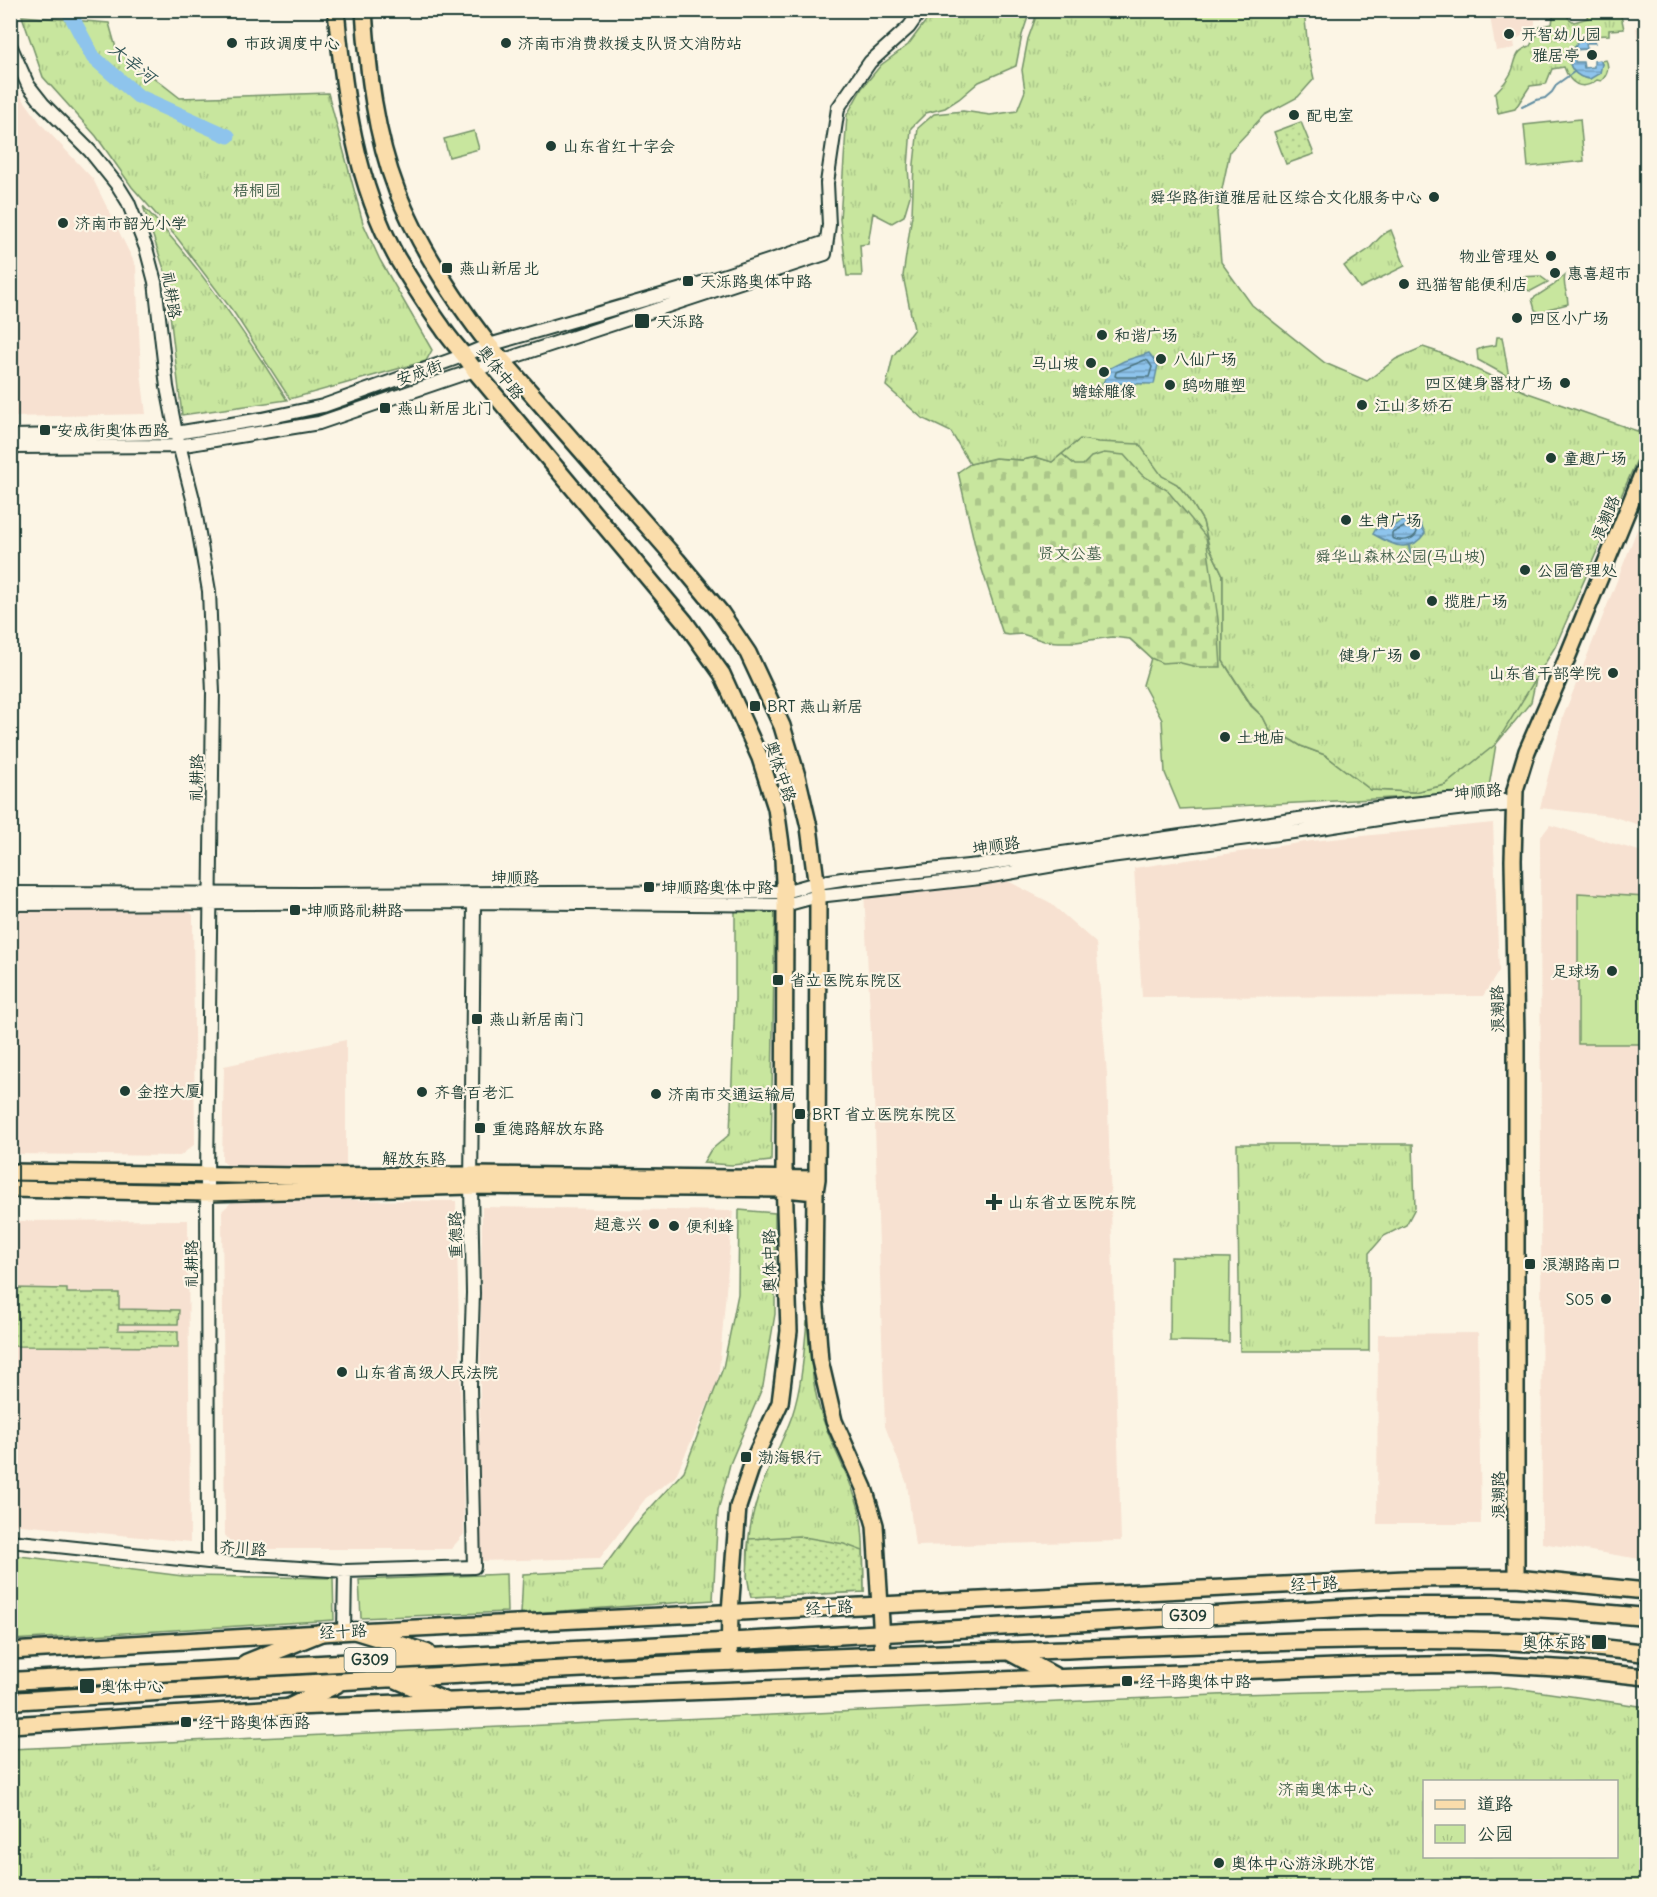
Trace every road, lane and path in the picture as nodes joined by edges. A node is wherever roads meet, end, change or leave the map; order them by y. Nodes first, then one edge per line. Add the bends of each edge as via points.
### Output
1 (336, 10) edge
2 (364, 10) edge
3 (921, 10) edge
4 (10, 45) edge
5 (826, 248) junction
6 (489, 345) junction
7 (465, 355) junction
8 (504, 360) junction
9 (475, 371) junction
10 (176, 433) junction
11 (10, 436) edge
12 (178, 446) junction
13 (10, 447) edge
14 (1647, 465) edge
15 (1515, 804) junction
16 (818, 889) junction
17 (10, 893) edge
18 (785, 898) junction
19 (211, 899) junction
20 (474, 902) junction
21 (10, 904) edge
22 (10, 1172) edge
23 (207, 1175) junction
24 (471, 1181) junction
25 (785, 1183) junction
26 (816, 1185) junction
27 (10, 1189) edge
28 (207, 1193) junction
29 (10, 1541) edge
30 (208, 1562) junction
31 (474, 1567) joint
32 (345, 1571) junction
33 (1516, 1578) junction
34 (1647, 1591) edge
35 (879, 1605) junction
36 (730, 1612) junction
37 (1647, 1617) edge
38 (350, 1631) junction
39 (883, 1632) junction
40 (320, 1633) junction
41 (729, 1641) junction
42 (10, 1651) edge
43 (1007, 1651) junction
44 (1647, 1653) edge
45 (883, 1655) junction
46 (440, 1657) junction
47 (729, 1662) junction
48 (233, 1668) junction
49 (392, 1677) junction
50 (1647, 1677) edge
51 (1058, 1678) junction
52 (346, 1680) junction
53 (10, 1681) edge
54 (10, 1701) edge
55 (445, 1701) junction
56 (288, 1708) junction
57 (10, 1725) edge

1 - 7 main road, 奥体中路 via 352,131 376,215 403,267 443,329
2 - 6 main road, 奥体中路 via 369,76 397,190 420,243
3 - 5 street via 909,27 870,62 838,108 827,183
4 - 10 street, 礼耕路 via 28,85 90,151 128,202 155,282
5 - 6 street
5 - 8 street, 安成街
6 - 7 street
6 - 8 main road, 奥体中路
7 - 9 main road, 奥体中路
7 - 10 street, 安成街 via 323,406
8 - 9 street, 安成街
8 - 16 main road, 奥体中路 via 677,560 748,653 782,726 797,776
9 - 12 street, 安成街 via 319,423
9 - 18 main road, 奥体中路 via 663,596 722,674 760,758 776,808
10 - 11 street, 安成街
10 - 12 street, 礼耕路
12 - 13 street, 安成街
12 - 19 street, 礼耕路 via 194,499 209,591 213,693
14 - 15 main road, 浪潮路 via 1527,752 1515,790
15 - 16 street, 坤顺路 via 1398,816 980,878
15 - 33 main road, 浪潮路
16 - 18 street, 坤顺路
16 - 26 main road, 奥体中路
17 - 19 street, 坤顺路
18 - 19 street, 坤顺路
18 - 20 street, 坤顺路
18 - 25 main road, 奥体中路
19 - 20 street, 坤顺路
19 - 21 street, 坤顺路
19 - 23 street, 礼耕路
20 - 24 street, 重德路
22 - 23 main road, 解放东路
23 - 24 main road, 解放东路
23 - 28 street, 礼耕路
24 - 25 main road, 解放东路
24 - 28 main road, 解放东路
24 - 31 street, 重德路
25 - 26 main road, 解放东路
25 - 36 main road, 奥体中路 via 789,1331 780,1403 754,1459 738,1507
26 - 35 main road, 奥体中路 via 814,1282 820,1361 834,1421 864,1488 875,1525
27 - 28 main road, 解放东路
28 - 30 street, 礼耕路
29 - 30 street, 齐川路
30 - 32 street, 齐川路
31 - 32 street, 齐川路
32 - 38 street
33 - 34 main road, 经十路
33 - 35 main road, 经十路 via 1405,1579
35 - 36 main road, 经十路
35 - 39 main road, 奥体中路
36 - 38 main road, 经十路
36 - 41 main road, 奥体中路
37 - 39 highway, 经十路 / G309 via 1494,1606 1378,1606
38 - 40 main road, 经十路
38 - 46 highway
39 - 41 highway, 经十路 / G309
39 - 45 main road, 奥体中路
40 - 42 main road, 经十路
40 - 48 highway
41 - 46 highway, 经十路 / G309
41 - 47 main road, 奥体中路
43 - 44 highway, G309 via 1377,1640 1493,1641
43 - 45 highway, G309
43 - 51 highway
45 - 47 highway, G309
46 - 48 highway, 经十路 / G309
47 - 49 highway, G309
48 - 53 highway, 经十路 / G309
49 - 52 highway, G309
49 - 55 highway
50 - 51 main road via 1572,1669 1431,1664
51 - 55 main road
52 - 54 highway, G309
52 - 56 highway
55 - 56 main road
56 - 57 main road

